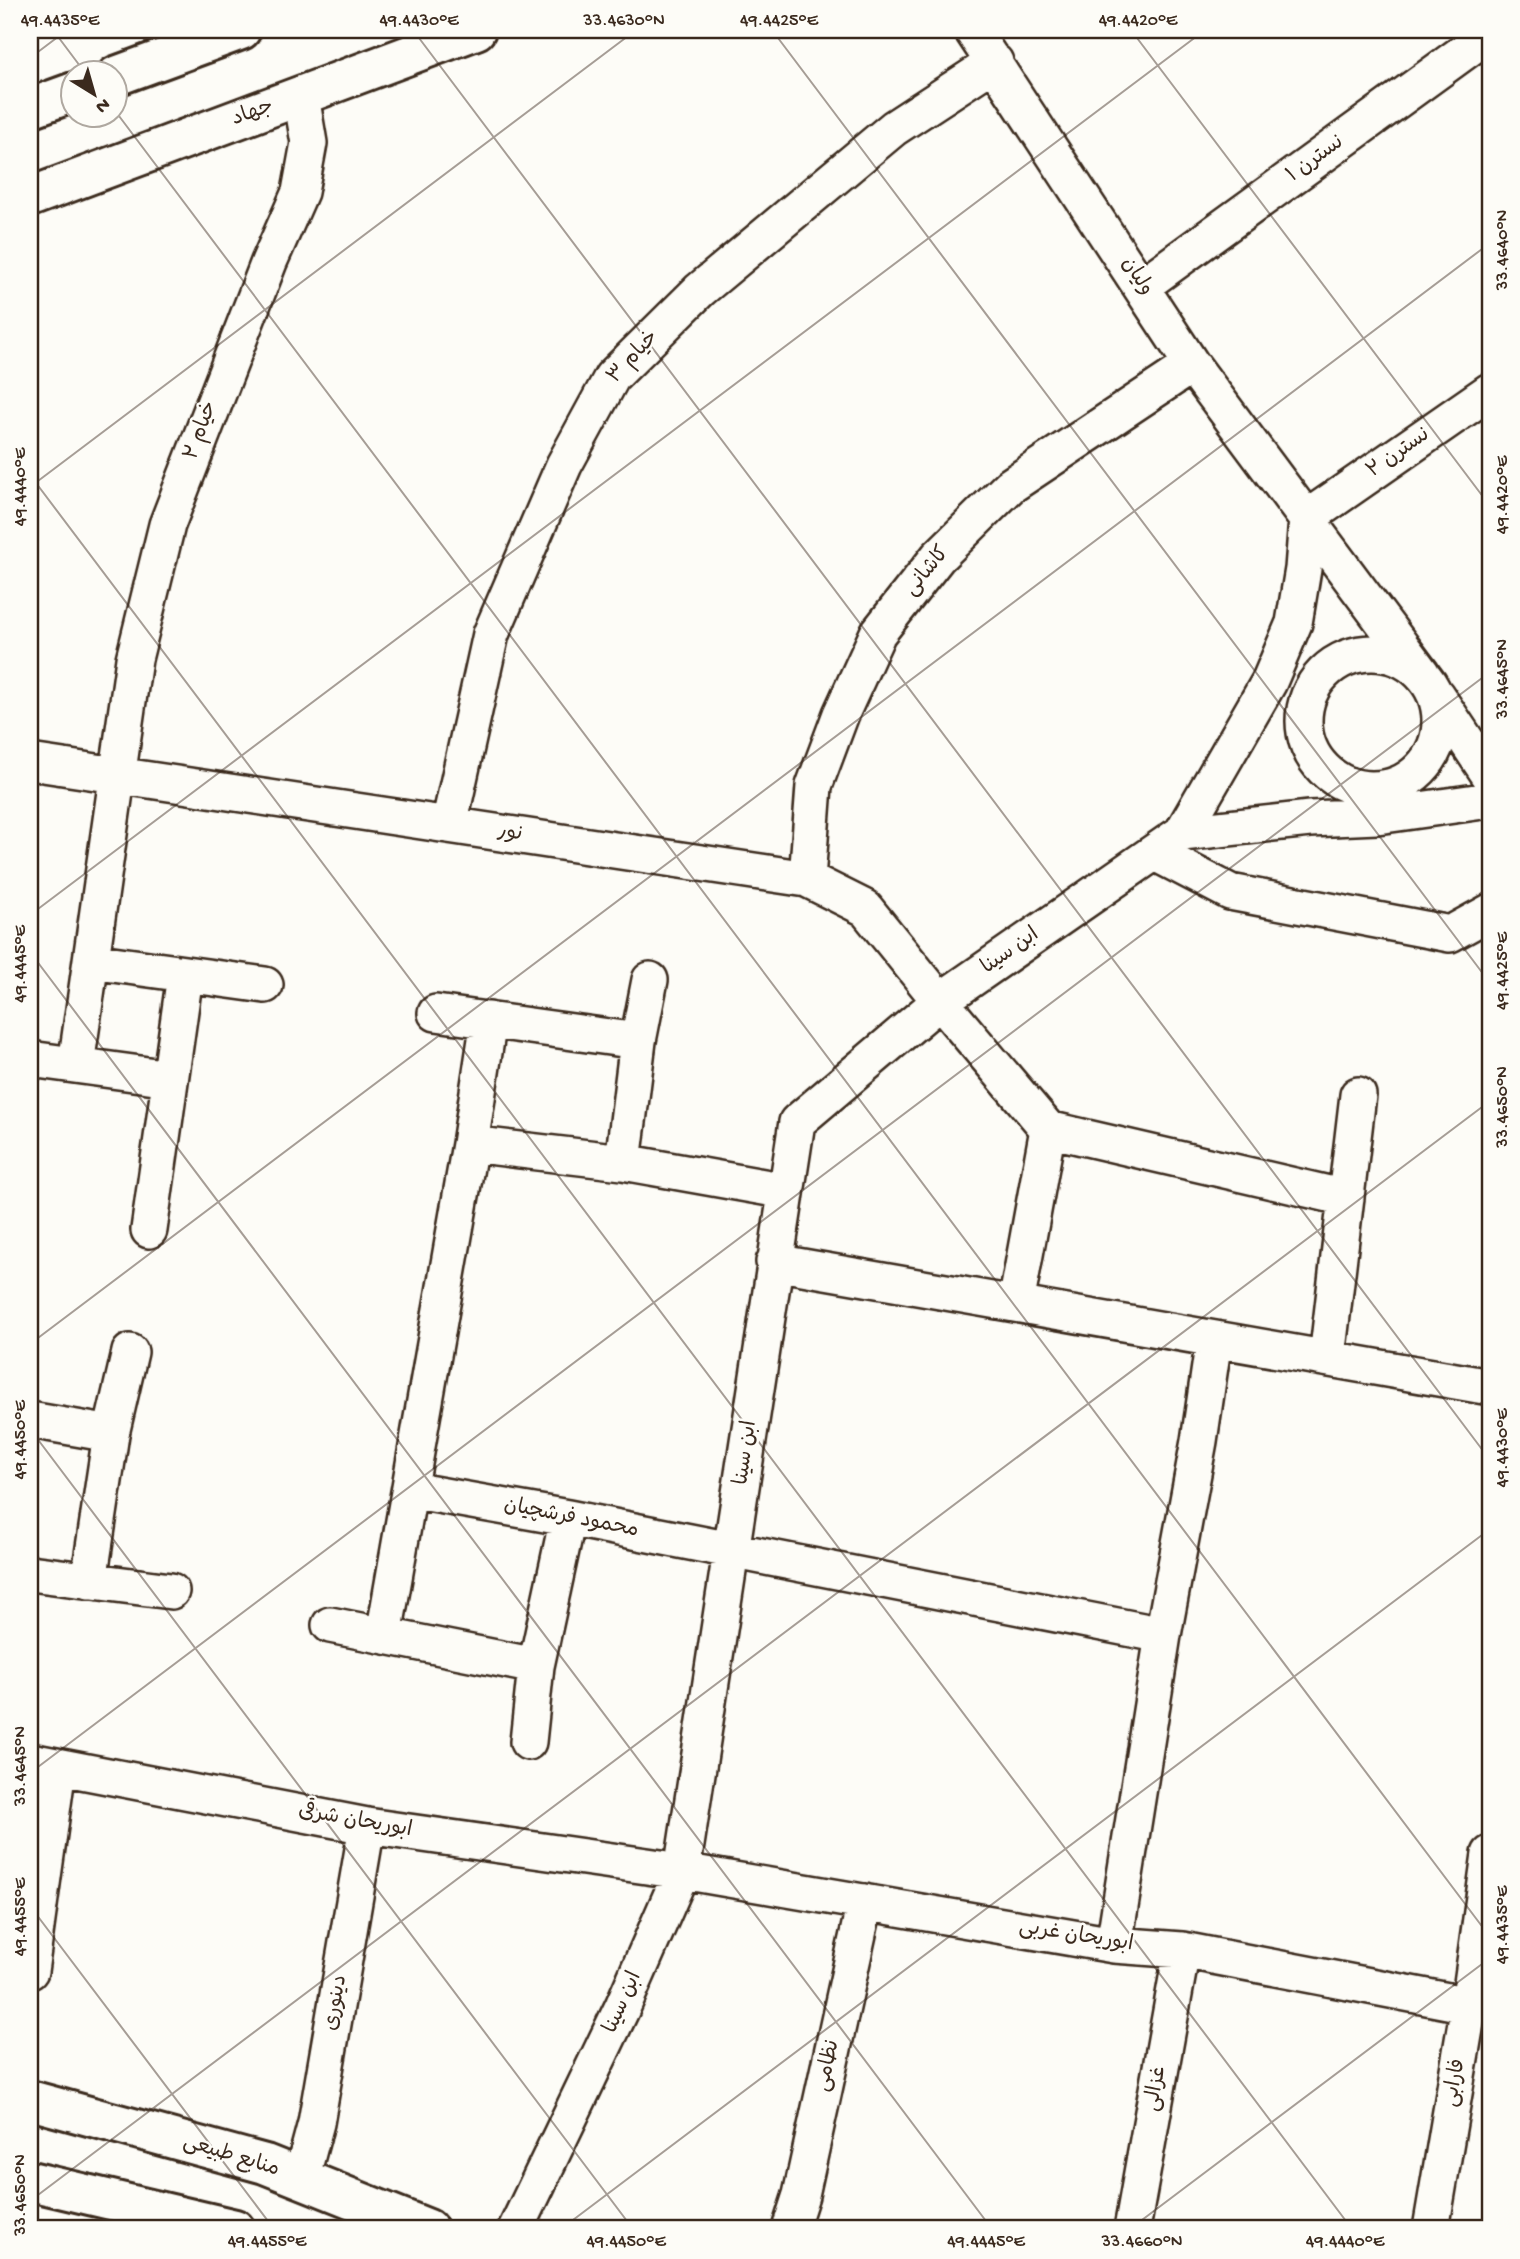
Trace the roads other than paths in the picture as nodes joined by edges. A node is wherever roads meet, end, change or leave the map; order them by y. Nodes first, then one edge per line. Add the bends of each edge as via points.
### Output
1 (241, 30) edge
2 (476, 30) edge
3 (972, 30) edge
4 (1490, 33) edge
5 (995, 62) junction
6 (130, 71) edge
7 (301, 96) junction
8 (60, 97) edge
9 (30, 108) edge
10 (30, 197) edge
11 (1142, 286) junction
12 (1192, 365) junction
13 (1490, 391) edge
14 (1307, 518) junction
15 (1424, 677) junction
16 (1269, 682) junction
17 (1307, 696) junction
18 (30, 762) edge
19 (117, 775) junction
20 (1490, 776) edge
21 (1490, 800) edge
22 (1376, 803) junction
23 (449, 825) junction
24 (1169, 843) junction
25 (807, 879) junction
26 (1490, 912) edge
27 (91, 961) junction
28 (186, 975) junction
29 (650, 980) dead end
30 (265, 985) dead end
31 (940, 1001) junction
32 (436, 1013) dead end
33 (489, 1020) junction
34 (638, 1041) junction
35 (30, 1059) edge
36 (76, 1065) junction
37 (170, 1079) junction
38 (1358, 1095) dead end
39 (1048, 1129) junction
40 (470, 1144) junction
41 (623, 1162) junction
42 (786, 1191) junction
43 (1346, 1198) junction
44 (149, 1230) dead end
45 (774, 1262) junction
46 (1016, 1304) junction
47 (1214, 1339) junction
48 (130, 1352) dead end
49 (1326, 1358) junction
50 (1490, 1387) edge
51 (30, 1420) edge
52 (111, 1434) junction
53 (410, 1490) junction
54 (568, 1518) junction
55 (733, 1550) junction
56 (30, 1573) edge
57 (89, 1581) junction
58 (171, 1591) dead end
59 (330, 1625) dead end
60 (384, 1635) junction
61 (1163, 1635) junction
62 (536, 1666) junction
63 (528, 1742) dead end
64 (44, 1764) edge
65 (367, 1826) junction
66 (1490, 1854) edge
67 (682, 1871) junction
68 (865, 1902) junction
69 (1114, 1945) junction
70 (1182, 1950) junction
71 (30, 1971) edge
72 (1469, 2005) junction
73 (30, 2100) edge
74 (301, 2179) junction
75 (30, 2181) edge
76 (235, 2229) edge
77 (428, 2229) edge
78 (516, 2229) edge
79 (790, 2229) edge
80 (1132, 2229) edge
81 (1431, 2229) edge

1 - 6 main road
2 - 7 main road, جهاد
3 - 5 street, ولیان
4 - 11 street, نسترن ۱
5 - 11 street, ولیان
5 - 23 street, خیام ۳ via 894,128 700,290 612,377 564,465 491,634
7 - 10 main road, جهاد
7 - 19 street, خیام ۲ via 309,144 300,192 167,525 134,659
8 - 9 main road
11 - 12 street, ولیان
12 - 14 street, ولیان
12 - 25 street, کاشانی via 1010,486 938,557 878,633 814,786
13 - 14 street, نسترن ۲
14 - 15 street, ولیان
14 - 16 street via 1294,624
15 - 17 street via 1392,656 1358,654 1337,662 1319,677
15 - 20 street
15 - 22 street via 1438,704 1438,739 1417,773
16 - 17 street
16 - 24 street
17 - 22 street via 1306,741 1316,761 1332,778
18 - 19 street, نور
19 - 23 street, نور
19 - 27 street, خیام ۲
21 - 22 street
22 - 24 street
23 - 25 street, نور
24 - 26 street via 1230,892 1450,934
24 - 31 street, ابن سینا
25 - 31 street, نور via 865,908
27 - 28 street
27 - 36 street, خیام ۲
28 - 30 street
28 - 37 street
29 - 34 street
31 - 39 street, نور
31 - 42 street, ابن سینا via 797,1122
32 - 33 street
33 - 34 street
33 - 40 street
34 - 41 street
35 - 36 street
36 - 37 street
37 - 44 street
38 - 43 street
39 - 43 street
39 - 46 street
40 - 41 street
40 - 53 street
41 - 42 street
42 - 45 street, ابن سینا
43 - 49 street
45 - 46 street
45 - 55 street, ابن سینا
46 - 47 street
47 - 49 street
47 - 61 street
48 - 52 street
49 - 50 street
51 - 52 street
52 - 57 street
53 - 54 street, محمود فرشچیان
53 - 60 street
54 - 55 street, محمود فرشچیان
54 - 62 street
55 - 61 street, محمود فرشچیان
55 - 67 street, ابن سینا
56 - 57 street
57 - 58 street
59 - 60 street
60 - 62 street
61 - 69 street
62 - 63 street
64 - 65 street, ابوریحان شرقی
64 - 71 street
65 - 67 street, ابوریحان شرقی
65 - 74 street, دینوری via 316,2123
66 - 72 street, فارابی
67 - 68 street, ابوریحان غربی
67 - 78 street, ابن سینا via 624,2006
68 - 69 street, ابوریحان غربی
68 - 79 street, نظامی
69 - 70 street, ابوریحان غربی
70 - 72 street, ابوریحان غربی
70 - 80 street, غزالی
72 - 81 street, فارابی
73 - 74 main road, منابع طبیعی
74 - 77 main road, منابع طبیعی
75 - 76 main road

